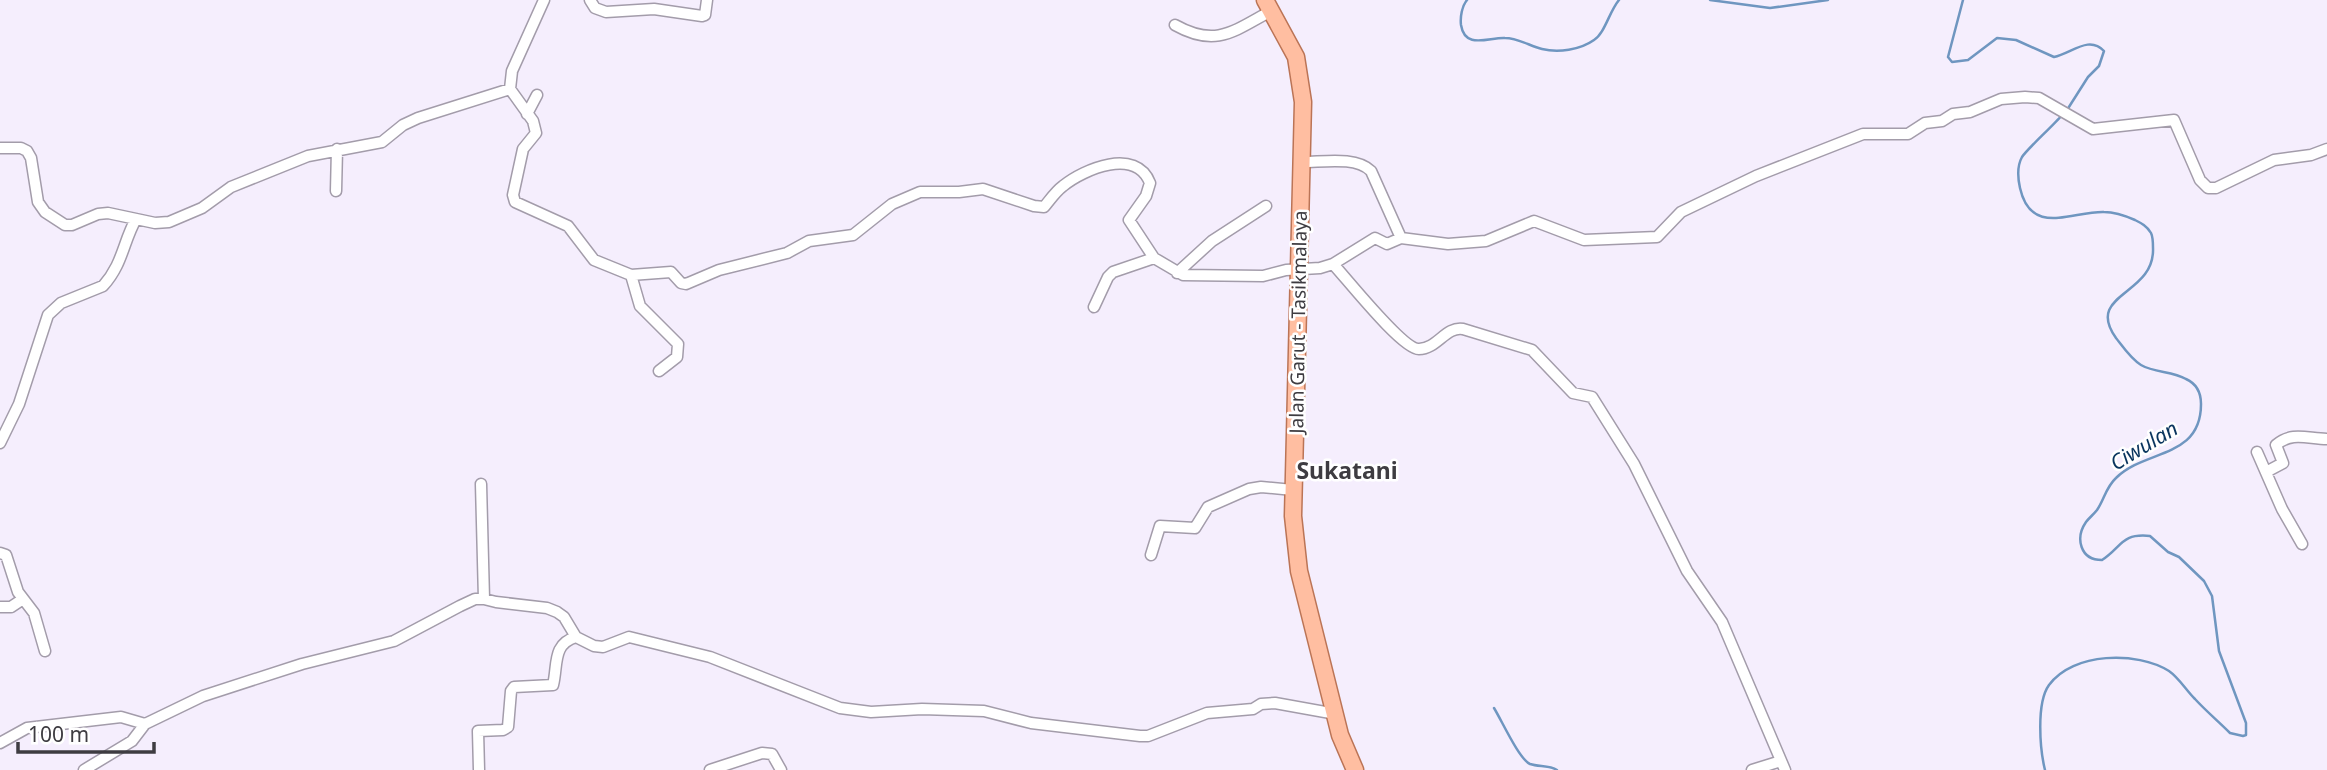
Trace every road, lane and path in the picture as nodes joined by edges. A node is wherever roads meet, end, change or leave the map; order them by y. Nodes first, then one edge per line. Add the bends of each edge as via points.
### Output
1 (544, 0) edge
2 (590, 0) edge
3 (707, 0) edge
4 (1268, 6) edge
5 (1175, 25) dead end
6 (509, 89) junction
7 (537, 95) dead end
8 (527, 114) junction
9 (0, 148) edge
10 (337, 149) junction
11 (2327, 149) edge
12 (1303, 162) junction
13 (336, 191) dead end
14 (1266, 206) dead end
15 (136, 219) junction
16 (1401, 238) junction
17 (1154, 258) junction
18 (1333, 264) junction
19 (1298, 270) junction
20 (1177, 273) junction
21 (631, 275) junction
22 (1094, 307) dead end
23 (659, 370) dead end
24 (2327, 439) edge
25 (0, 443) edge
26 (2257, 452) dead end
27 (2266, 472) junction
28 (481, 484) dead end
29 (1293, 490) junction
30 (2302, 544) dead end
31 (0, 553) edge
32 (1151, 555) dead end
33 (23, 599) junction
34 (484, 599) junction
35 (0, 607) edge
36 (576, 638) junction
37 (45, 651) dead end
38 (1336, 714) junction
39 (145, 724) junction
40 (0, 743) edge
41 (1783, 765) edge
42 (84, 770) edge
43 (479, 770) edge
44 (710, 770) edge
45 (781, 770) edge
46 (1355, 770) edge
47 (1752, 770) edge

1 - 6 street via 512,71
2 - 3 street via 606,12 654,9 702,16
4 - 5 street via 1219,37 1196,35
4 - 12 main road, Jalan Garut - Tasikmalaya via 1299,66
6 - 8 street
6 - 10 street via 418,118 382,142
7 - 8 street
8 - 21 street via 537,133 523,149 515,202 568,226 594,260
9 - 15 street via 27,151 38,202 55,220 72,225 108,213
10 - 13 street
10 - 15 street via 231,187 184,218 155,223
11 - 16 street via 2274,160 2208,188 2200,180 2174,120 2094,130 2032,97 2008,98 1925,123 1908,134 1863,134 1718,193 1681,212 1657,237 1584,240 1536,221 1486,241 1448,244
12 - 16 street via 1366,165
12 - 19 main road, Jalan Garut - Tasikmalaya
14 - 20 street via 1212,241
15 - 25 street via 121,260 107,282 61,303 48,316 19,404
16 - 18 street via 1387,244 1372,239
17 - 20 street
17 - 21 street via 1129,219 1150,183 1140,169 1115,163 1067,183 1044,207 983,189 920,192 892,204 853,235 810,241 788,253 719,270 686,284 671,272
17 - 22 street via 1108,276
18 - 19 street
18 - 41 street via 1410,347 1426,348 1455,328 1463,329 1532,350 1573,393 1592,397 1634,464 1687,571 1722,622
19 - 20 street via 1264,276
19 - 29 main road, Jalan Garut - Tasikmalaya
21 - 23 street via 640,306 678,344 677,357
24 - 27 street via 2284,439 2276,445 2283,463
26 - 27 street
27 - 30 street
28 - 34 street
29 - 32 street via 1255,487 1208,507 1195,528 1160,526
29 - 38 main road, Jalan Garut - Tasikmalaya via 1299,571
31 - 33 street via 8,557 11,576
33 - 35 street via 11,607
33 - 37 street via 34,613
34 - 36 street via 557,612
34 - 39 street via 475,599 394,640 203,696
36 - 38 street via 603,647 629,637 710,657 840,708 871,712 984,711 1031,723 1140,736 1207,713 1253,709 1261,704
36 - 43 street via 562,645 553,685 514,687 508,727 478,731
38 - 46 main road, Jalan Garut - Tasikmalaya
39 - 40 street via 121,717 27,728
39 - 42 street via 132,741
41 - 47 street
44 - 45 street via 762,753 772,754

